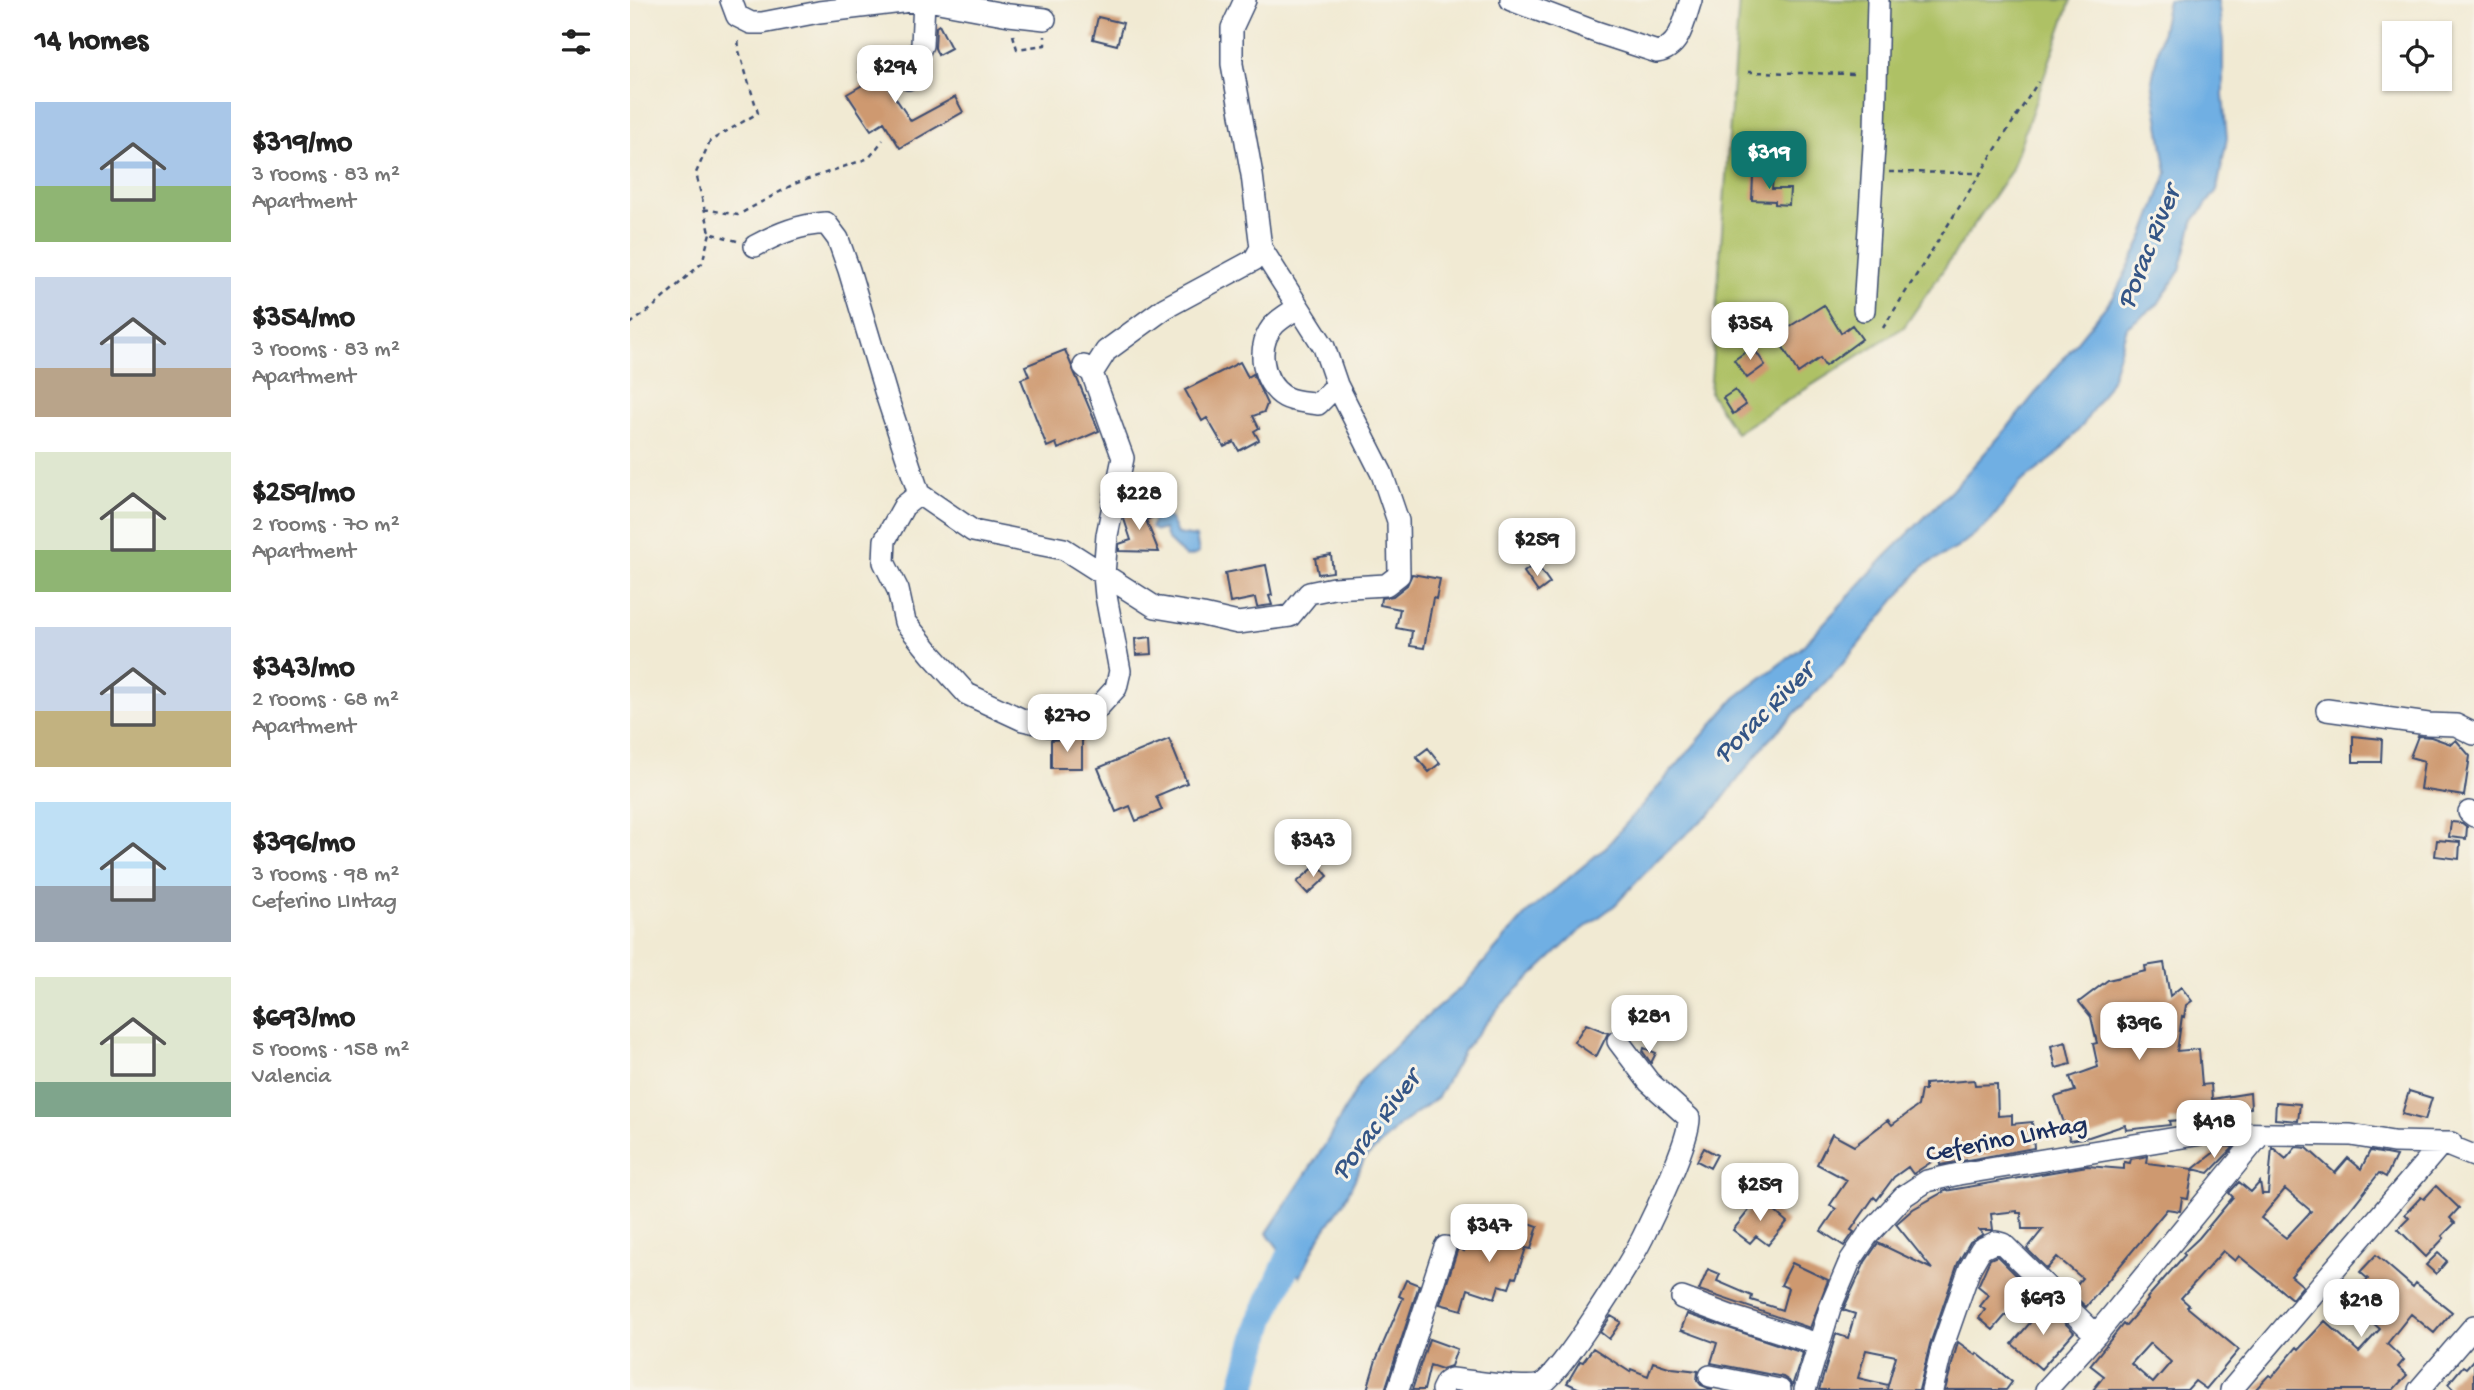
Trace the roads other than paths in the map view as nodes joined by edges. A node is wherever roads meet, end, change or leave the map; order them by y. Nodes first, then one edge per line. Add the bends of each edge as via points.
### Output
1 (919, 0) edge
2 (926, 0) edge
3 (1245, 0) edge
4 (1511, 0) edge
5 (1691, 0) edge
6 (1878, 0) edge
7 (734, 8) edge
8 (1045, 19) dead end
9 (908, 79) dead end
10 (755, 246) road end
11 (1262, 248) junction
12 (1297, 308) junction
13 (1864, 310) dead end
14 (1337, 385) junction
15 (919, 494) junction
16 (1104, 575) junction
17 (2327, 710) dead end
18 (2474, 734) edge
19 (1618, 1041) dead end
20 (2260, 1135) junction
21 (2474, 1142) edge
22 (2442, 1143) junction
23 (2474, 1156) edge
24 (1445, 1247) dead end
25 (1682, 1298) dead end
26 (2474, 1326) edge
27 (2096, 1335) junction
28 (1818, 1344) junction
29 (1710, 1376) dead end
30 (1398, 1390) edge
31 (1442, 1390) edge
32 (1780, 1390) edge
33 (1805, 1390) edge
34 (1933, 1390) edge
35 (2046, 1390) edge
36 (2231, 1390) edge
37 (2419, 1390) edge

1 - 7 street via 762,23 751,23
2 - 8 street
2 - 9 street via 922,45
3 - 11 street via 1232,29 1232,64
4 - 5 street via 1657,52 1666,51 1676,40
6 - 13 street
10 - 15 street via 783,231 826,223 838,239
11 - 12 street
11 - 16 street via 1254,260 1165,308 1106,351 1088,370 1123,458
12 - 14 street via 1324,347
12 - 14 street via 1273,326 1263,347 1262,367 1274,387 1303,402 1318,404
14 - 16 street via 1382,474 1398,521 1399,575 1386,585 1309,593 1290,616 1238,623 1155,607
15 - 16 street via 973,531 1064,549
15 - 16 street via 904,506 885,540 884,562 898,590 905,622 967,694 1023,720 1059,728 1096,711 1116,688 1120,671
17 - 18 street via 2456,725
19 - 31 street via 1649,1082 1689,1118 1681,1150 1643,1238 1580,1339 1548,1380 1532,1387 1451,1379
20 - 22 street, Ceferino LIntag via 2351,1135
20 - 27 street
20 - 28 street, Ceferino LIntag via 2207,1133 1927,1181 1904,1196 1850,1261
21 - 22 street, Ceferino LIntag
22 - 23 street
22 - 36 street
24 - 30 street
25 - 28 street
26 - 37 street
27 - 34 street via 1996,1241 1981,1249 1970,1268 1942,1348
27 - 35 street
28 - 33 street, Ceferino LIntag
29 - 32 street

